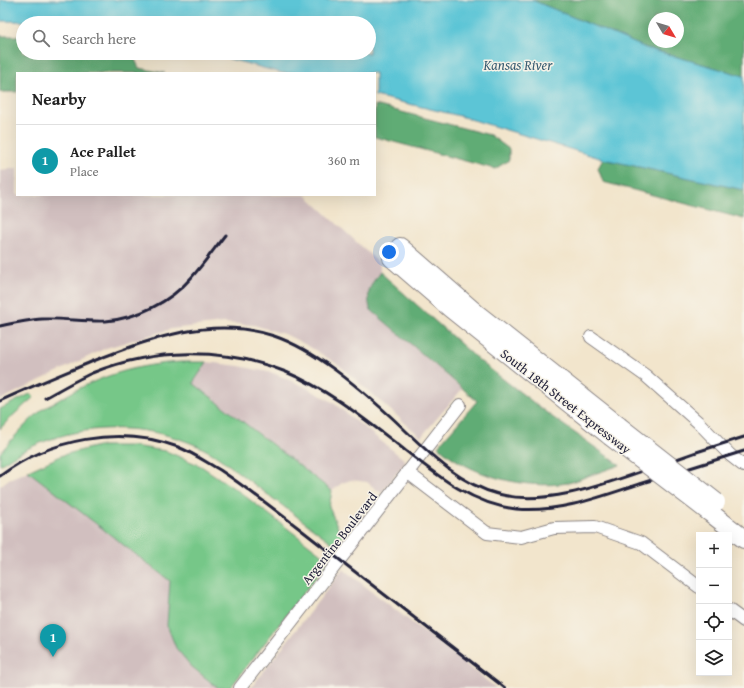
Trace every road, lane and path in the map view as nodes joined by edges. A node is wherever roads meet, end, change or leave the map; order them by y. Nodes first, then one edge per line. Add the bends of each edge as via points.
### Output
1 (396, 253) dead end
2 (591, 337) dead end
3 (460, 405) dead end
4 (744, 466) edge
5 (407, 472) junction
6 (712, 506) junction
7 (744, 523) edge
8 (744, 539) edge
9 (696, 585) edge
10 (732, 612) edge
11 (744, 621) edge
12 (240, 688) edge

1 - 6 highway, South 18th Street Expressway, bridge via 450,308
2 - 4 street via 646,376 699,423 718,445
3 - 5 street, Argentine Boulevard
5 - 9 street via 487,533 521,537 554,528 595,527 641,543
5 - 12 street, Argentine Boulevard
6 - 7 highway, South 18th Street Expressway
6 - 8 highway, South 18th Street Expressway
10 - 11 street

